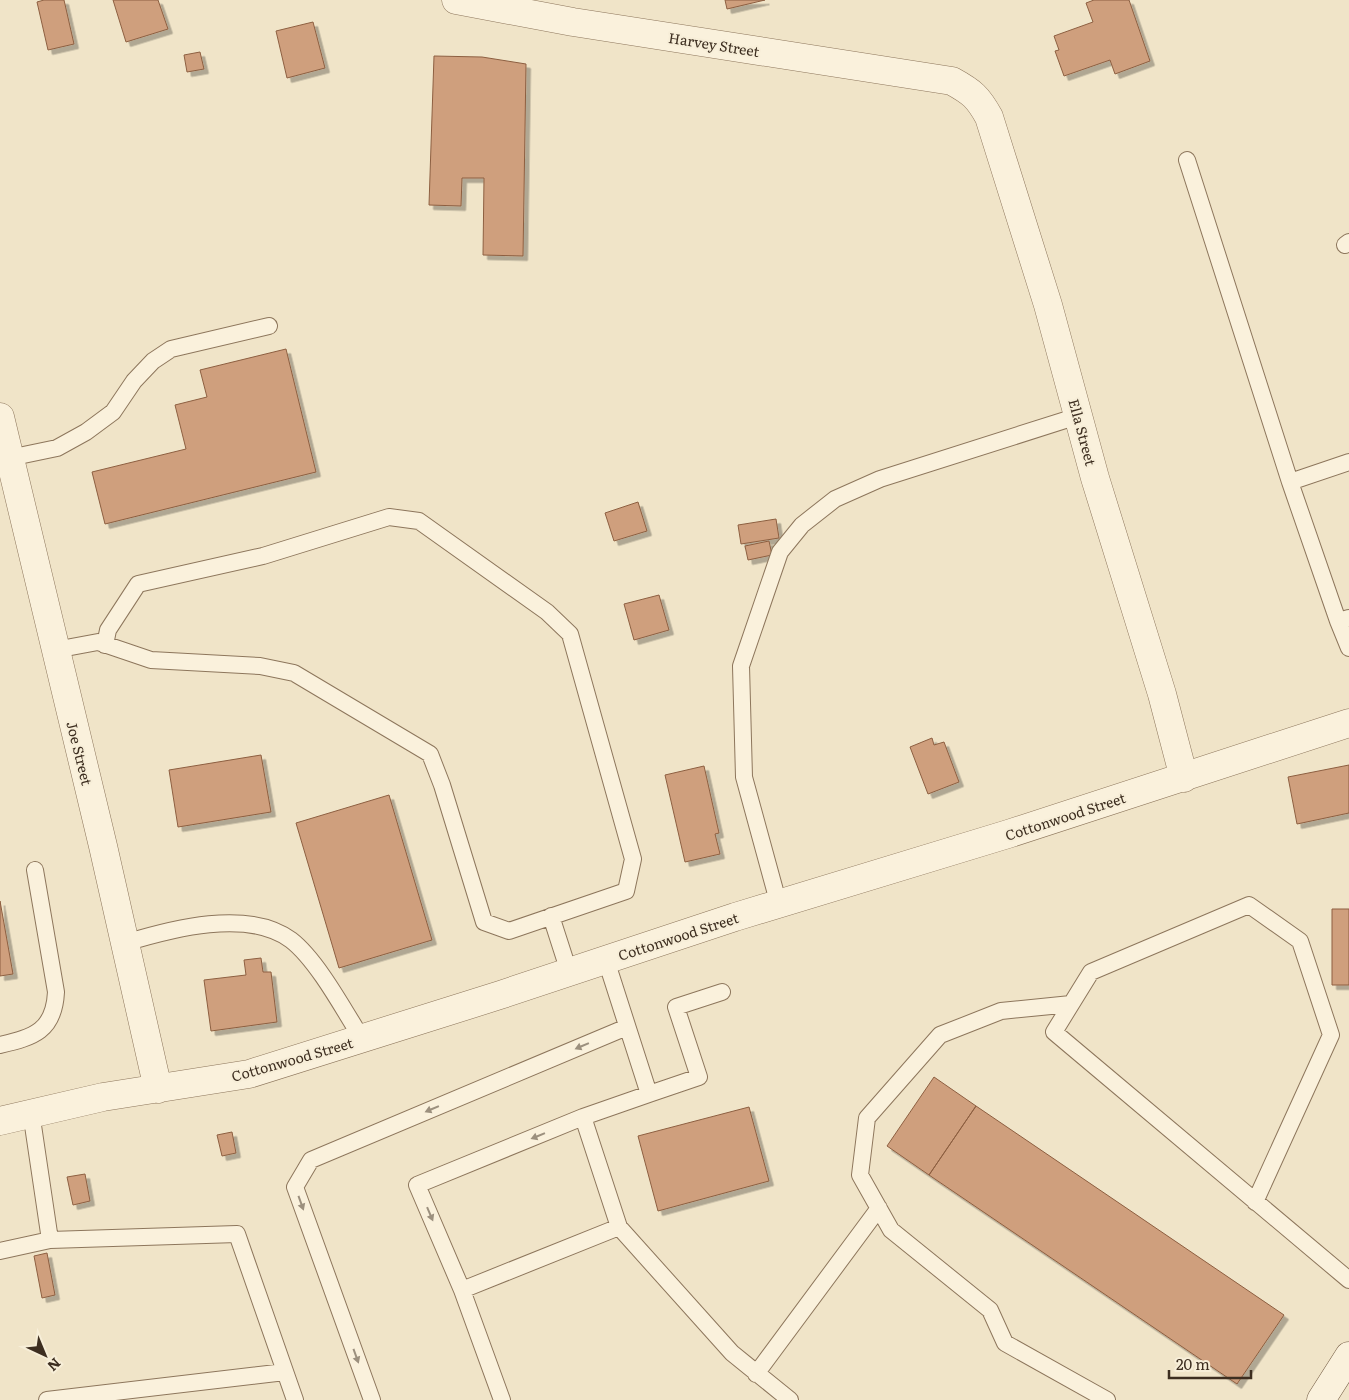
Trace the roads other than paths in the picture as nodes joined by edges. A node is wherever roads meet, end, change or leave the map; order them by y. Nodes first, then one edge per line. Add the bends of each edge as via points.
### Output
1 (456, 0) edge
2 (971, 92) joint
3 (1187, 160) dead end
4 (269, 326) dead end
5 (1078, 416) junction
6 (0, 417) edge
7 (9, 458) junction
8 (1349, 462) edge
9 (1290, 482) junction
10 (1344, 620) edge
11 (105, 645) junction
12 (1349, 648) edge
13 (55, 650) junction
14 (1349, 723) edge
15 (1184, 778) junction
16 (36, 870) dead end
17 (779, 905) junction
18 (551, 916) junction
19 (125, 943) junction
20 (606, 960) junction
21 (569, 972) junction
22 (722, 992) dead end
23 (1071, 1004) junction
24 (627, 1027) junction
25 (362, 1039) junction
26 (0, 1045) edge
27 (158, 1089) junction
28 (649, 1094) junction
29 (31, 1112) junction
30 (583, 1117) junction
31 (0, 1121) edge
32 (1255, 1202) junction
33 (878, 1208) junction
34 (619, 1227) junction
35 (50, 1240) junction
36 (0, 1251) edge
37 (1349, 1280) edge
38 (462, 1290) junction
39 (1349, 1356) edge
40 (285, 1372) junction
41 (756, 1374) junction
42 (47, 1400) edge
43 (295, 1400) edge
44 (372, 1400) edge
45 (502, 1400) edge
46 (790, 1400) edge
47 (1107, 1400) edge
48 (1321, 1400) edge

1 - 2 street, Harvey Street via 573,22 952,81
2 - 5 street, Ella Street via 979,99 989,118 1048,305
3 - 9 lane
4 - 7 lane via 171,349 134,381 113,412 86,432 57,448
5 - 15 street, Ella Street
5 - 17 lane via 880,478 834,499 802,525 780,552 741,666 744,777
6 - 7 street, Joe Street
7 - 13 street, Joe Street
8 - 9 lane
9 - 10 lane
10 - 12 lane
11 - 13 lane via 98,642
11 - 18 lane via 151,660 260,666 294,673 430,754 484,922 509,931
11 - 18 lane via 108,630 138,584 264,556 390,517 418,521 547,612 570,634 633,859 626,891
13 - 19 street, Joe Street
14 - 15 street, Cottonwood Street
15 - 17 street, Cottonwood Street
16 - 26 lane via 56,992 55,1009 44,1028 29,1038
17 - 20 street, Cottonwood Street
18 - 21 lane
19 - 25 lane via 158,933 221,923 269,928 291,941 322,976
19 - 27 street, Joe Street
20 - 21 street, Cottonwood Street
20 - 24 lane
21 - 25 street, Cottonwood Street
22 - 28 lane via 676,1007 699,1076
23 - 32 lane via 1054,1032
23 - 32 lane via 1091,972 1249,905 1300,941 1331,1035
23 - 33 lane via 1001,1011 940,1035 866,1118 860,1175
24 - 28 lane
24 -> 44 lane via 311,1160 295,1187
25 - 27 street, Cottonwood Street via 250,1074
27 - 29 street, Cottonwood Street
28 - 30 lane
29 - 31 street, Cottonwood Street
29 - 35 lane
30 - 34 lane
30 -> 38 lane via 417,1185
32 - 37 lane
33 - 41 lane
33 - 47 lane via 891,1230 990,1310 1005,1343
34 - 38 lane
34 - 41 lane via 732,1353
35 - 36 lane
35 - 40 lane via 237,1234
38 - 45 lane
39 - 48 street
40 - 42 lane
40 - 43 lane
41 - 46 lane

